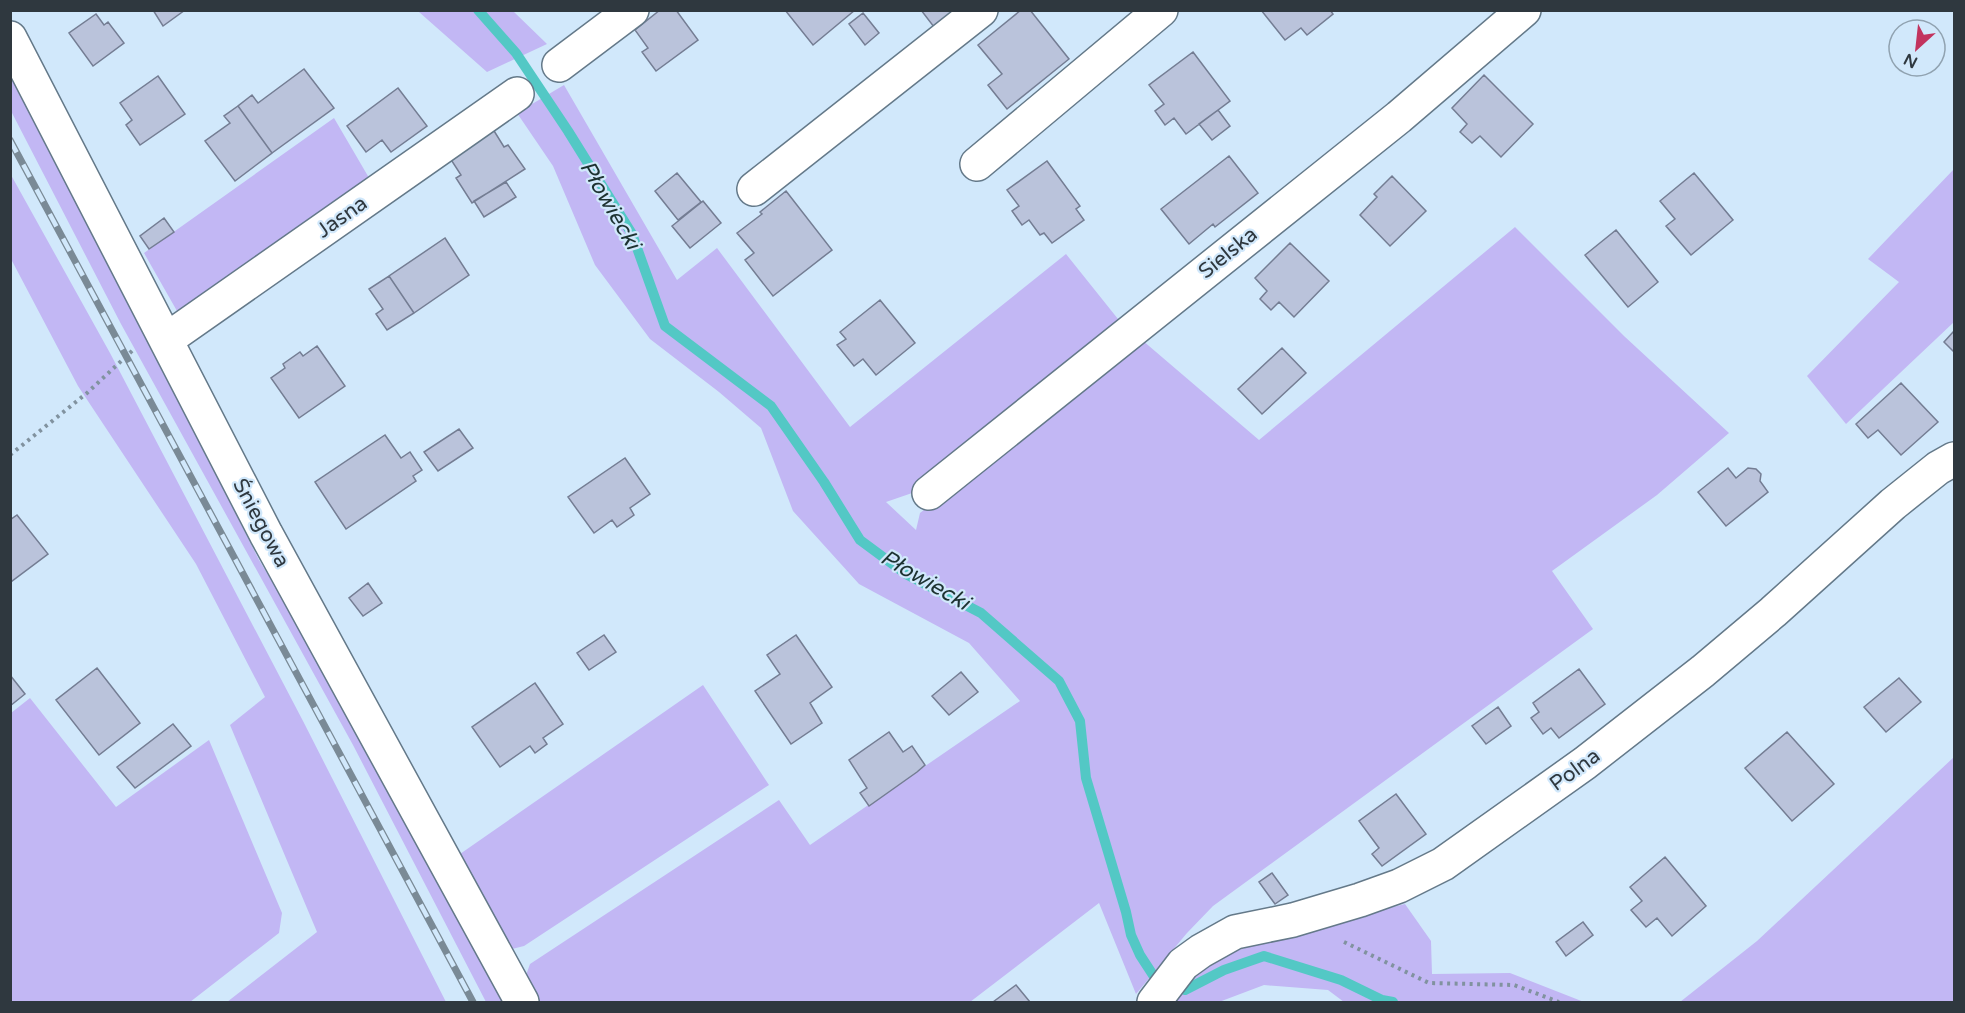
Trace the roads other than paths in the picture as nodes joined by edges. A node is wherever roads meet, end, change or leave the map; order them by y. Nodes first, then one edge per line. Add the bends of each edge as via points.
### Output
1 (632, 10) edge
2 (981, 10) edge
3 (1161, 10) edge
4 (1524, 10) edge
5 (10, 38) edge
6 (559, 65) dead end
7 (517, 94) dead end
8 (977, 164) dead end
9 (754, 189) dead end
10 (163, 334) junction
11 (1954, 459) edge
12 (929, 493) dead end
13 (522, 1002) edge
14 (1154, 1002) edge

1 - 6 street
2 - 9 street
3 - 8 street
4 - 12 street, Sielska via 1399,117
5 - 10 street, Śniegowa
7 - 10 street, Jasna
10 - 13 street, Śniegowa via 266,534
11 - 14 street, Polna via 1893,504 1703,671 1585,763 1452,857 1399,886 1360,900 1235,932 1183,964

